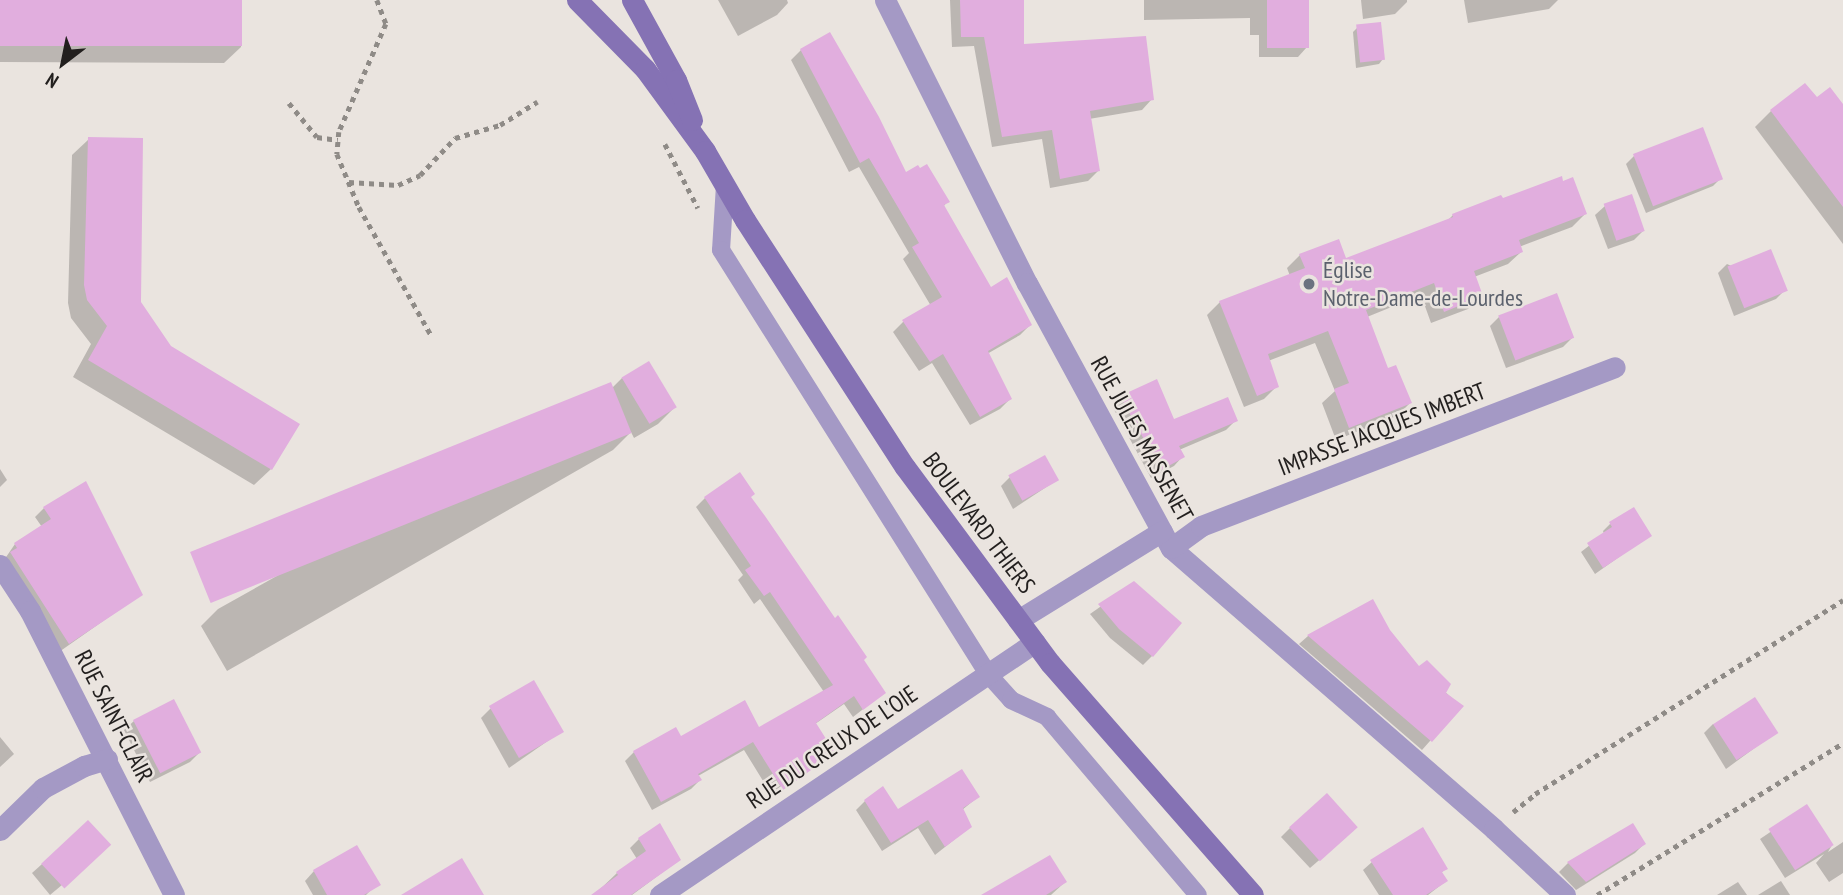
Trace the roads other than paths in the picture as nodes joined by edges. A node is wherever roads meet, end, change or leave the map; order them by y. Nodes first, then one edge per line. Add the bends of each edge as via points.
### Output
1 (577, 0) edge
2 (632, 0) edge
3 (885, 0) edge
4 (705, 151) junction
5 (725, 184) junction
6 (1615, 368) dead end
7 (1167, 540) junction
8 (0, 565) edge
9 (1018, 620) junction
10 (1035, 642) junction
11 (987, 673) junction
12 (107, 758) junction
13 (0, 830) edge
14 (174, 895) edge
15 (660, 895) edge
16 (1198, 895) edge
17 (1253, 895) edge
18 (1565, 895) edge

1 - 4 main road, BOULEVARD THIERS via 645,69
2 - 4 main road, BOULEVARD THIERS via 676,80
3 - 7 street, RUE JULES MASSENET via 1027,283
4 - 5 main road, BOULEVARD THIERS
5 - 9 main road, BOULEVARD THIERS via 905,467
5 - 11 lane via 722,250
6 - 7 street, IMPASSE JACQUES IMBERT
7 - 9 street, IMPASSE JACQUES IMBERT
7 - 18 street, RUE JULES MASSENET
8 - 12 street, RUE SAINT-CLAIR via 30,611
9 - 10 main road, BOULEVARD THIERS
10 - 11 street, RUE DU CREUX DE L'OIE
10 - 17 main road, BOULEVARD THIERS
11 - 15 street, RUE DU CREUX DE L'OIE
11 - 16 lane via 1010,700 1047,717
12 - 13 street via 43,788
12 - 14 street, RUE SAINT-CLAIR

